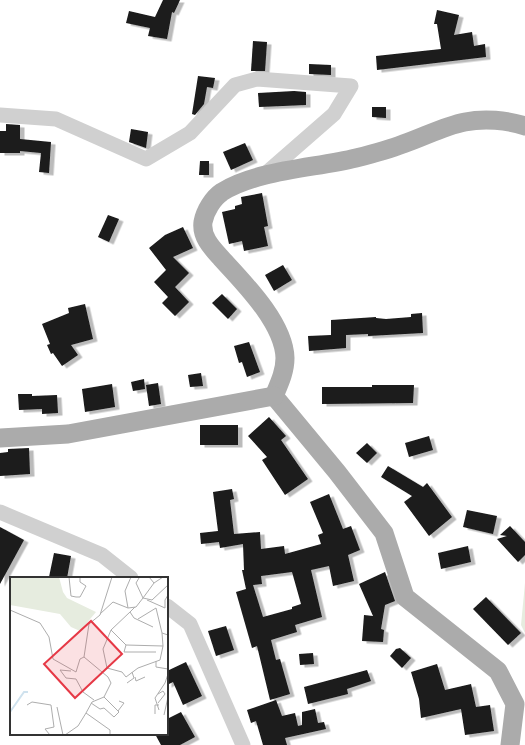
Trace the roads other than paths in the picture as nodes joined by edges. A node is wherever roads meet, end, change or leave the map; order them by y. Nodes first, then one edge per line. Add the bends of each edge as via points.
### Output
1 (0, 115) edge
2 (525, 126) edge
3 (262, 177) junction
4 (274, 396) junction
5 (0, 438) edge
6 (0, 512) edge
7 (130, 577) edge
8 (168, 607) edge
9 (244, 745) edge
10 (510, 745) edge

1 - 3 street via 56,119 146,159 190,133 235,86 257,79 351,86 334,114
2 - 3 main road via 495,120 466,121 355,158
3 - 4 main road via 223,192 210,205 203,222 206,240 253,295 277,330 284,346 282,376
4 - 5 main road via 68,434
4 - 10 main road via 384,533 405,597 498,671 515,704
6 - 7 street via 102,555
8 - 9 street via 190,624

